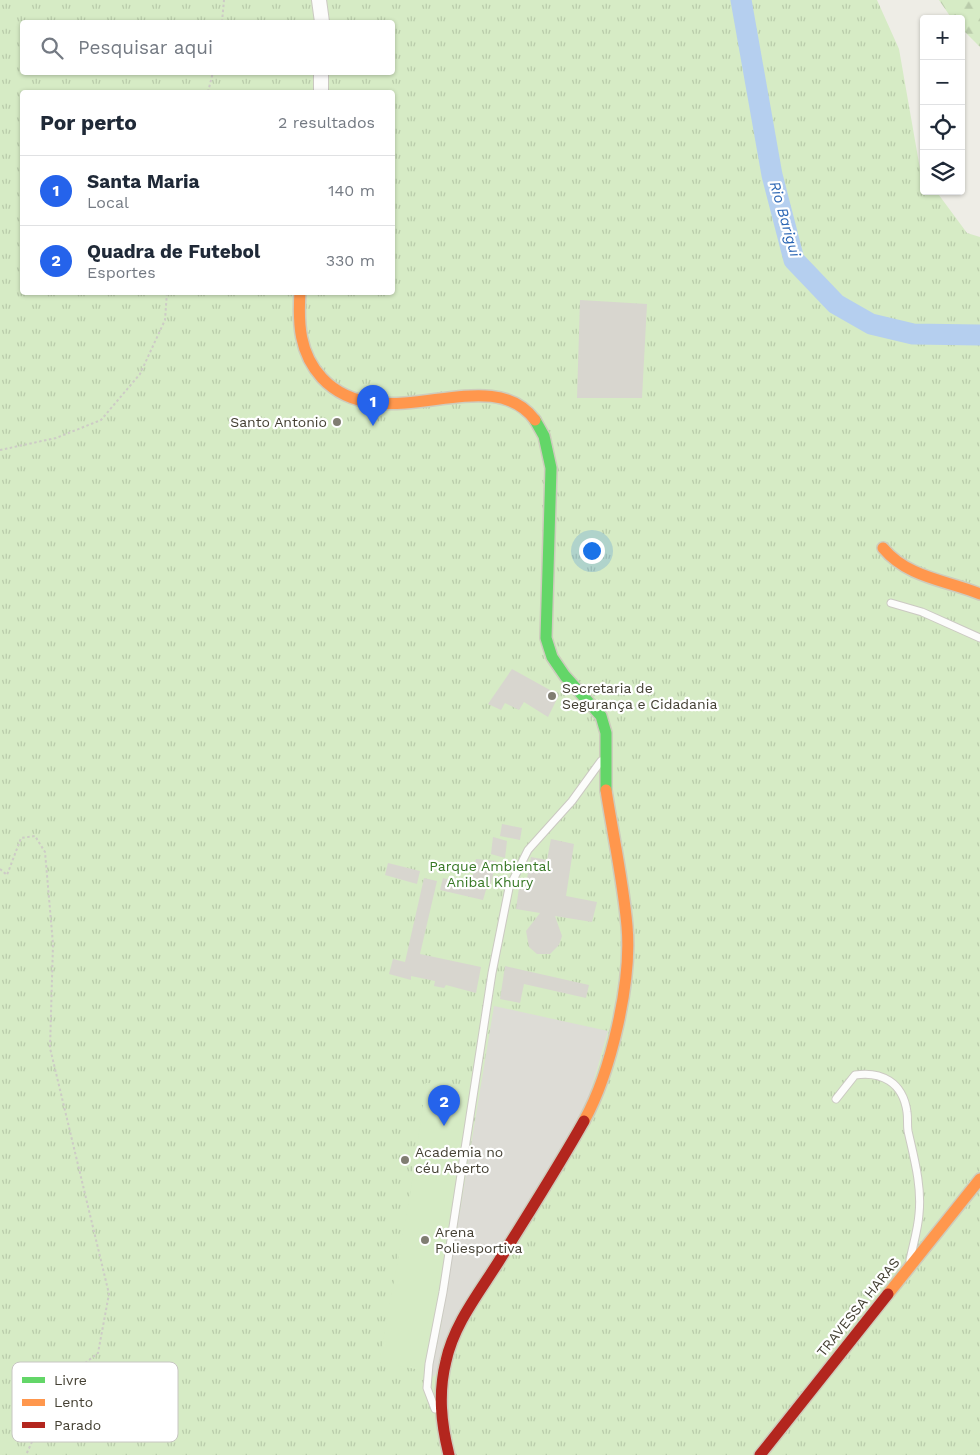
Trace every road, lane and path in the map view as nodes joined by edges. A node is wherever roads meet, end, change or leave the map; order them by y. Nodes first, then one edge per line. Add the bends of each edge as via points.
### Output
1 (224, 0) edge
2 (319, 0) edge
3 (222, 20) edge
4 (322, 20) edge
5 (212, 75) edge
6 (321, 75) edge
7 (208, 90) edge
8 (321, 90) edge
9 (168, 295) edge
10 (300, 295) edge
11 (0, 450) edge
12 (883, 548) dead end
13 (980, 594) edge
14 (891, 603) dead end
15 (980, 638) edge
16 (606, 754) junction
17 (0, 869) edge
18 (836, 1099) dead end
19 (980, 1179) edge
20 (907, 1270) junction
21 (86, 1362) edge
22 (441, 1428) junction
23 (32, 1442) edge
24 (26, 1455) edge
25 (448, 1455) edge
26 (760, 1455) edge

1 - 3 path
2 - 4 street
5 - 7 path
6 - 8 street
9 - 11 path via 165,320 140,374 101,420 56,438
10 - 16 street via 302,339 311,364 325,382 345,397 373,404 482,396 507,399 526,409 539,426 549,446 551,468 546,638 552,657 565,676 601,716 606,733
12 - 13 street via 889,558 902,568
14 - 15 lane via 922,612
16 - 22 lane via 572,801 528,850 510,888 492,973 429,1364 427,1388
16 - 22 street via 606,788 627,927 617,1028 605,1072 589,1111 561,1162 457,1327 446,1352 440,1386
17 - 21 path via 7,875 21,838 35,836 45,852 53,944 50,1048 109,1294 98,1353
18 - 20 lane via 855,1075 870,1073 893,1083 901,1095 907,1111 918,1184 919,1215
19 - 20 street, TRAVESSA HARAS
20 - 26 street, TRAVESSA HARAS
22 - 25 street
23 - 24 path

